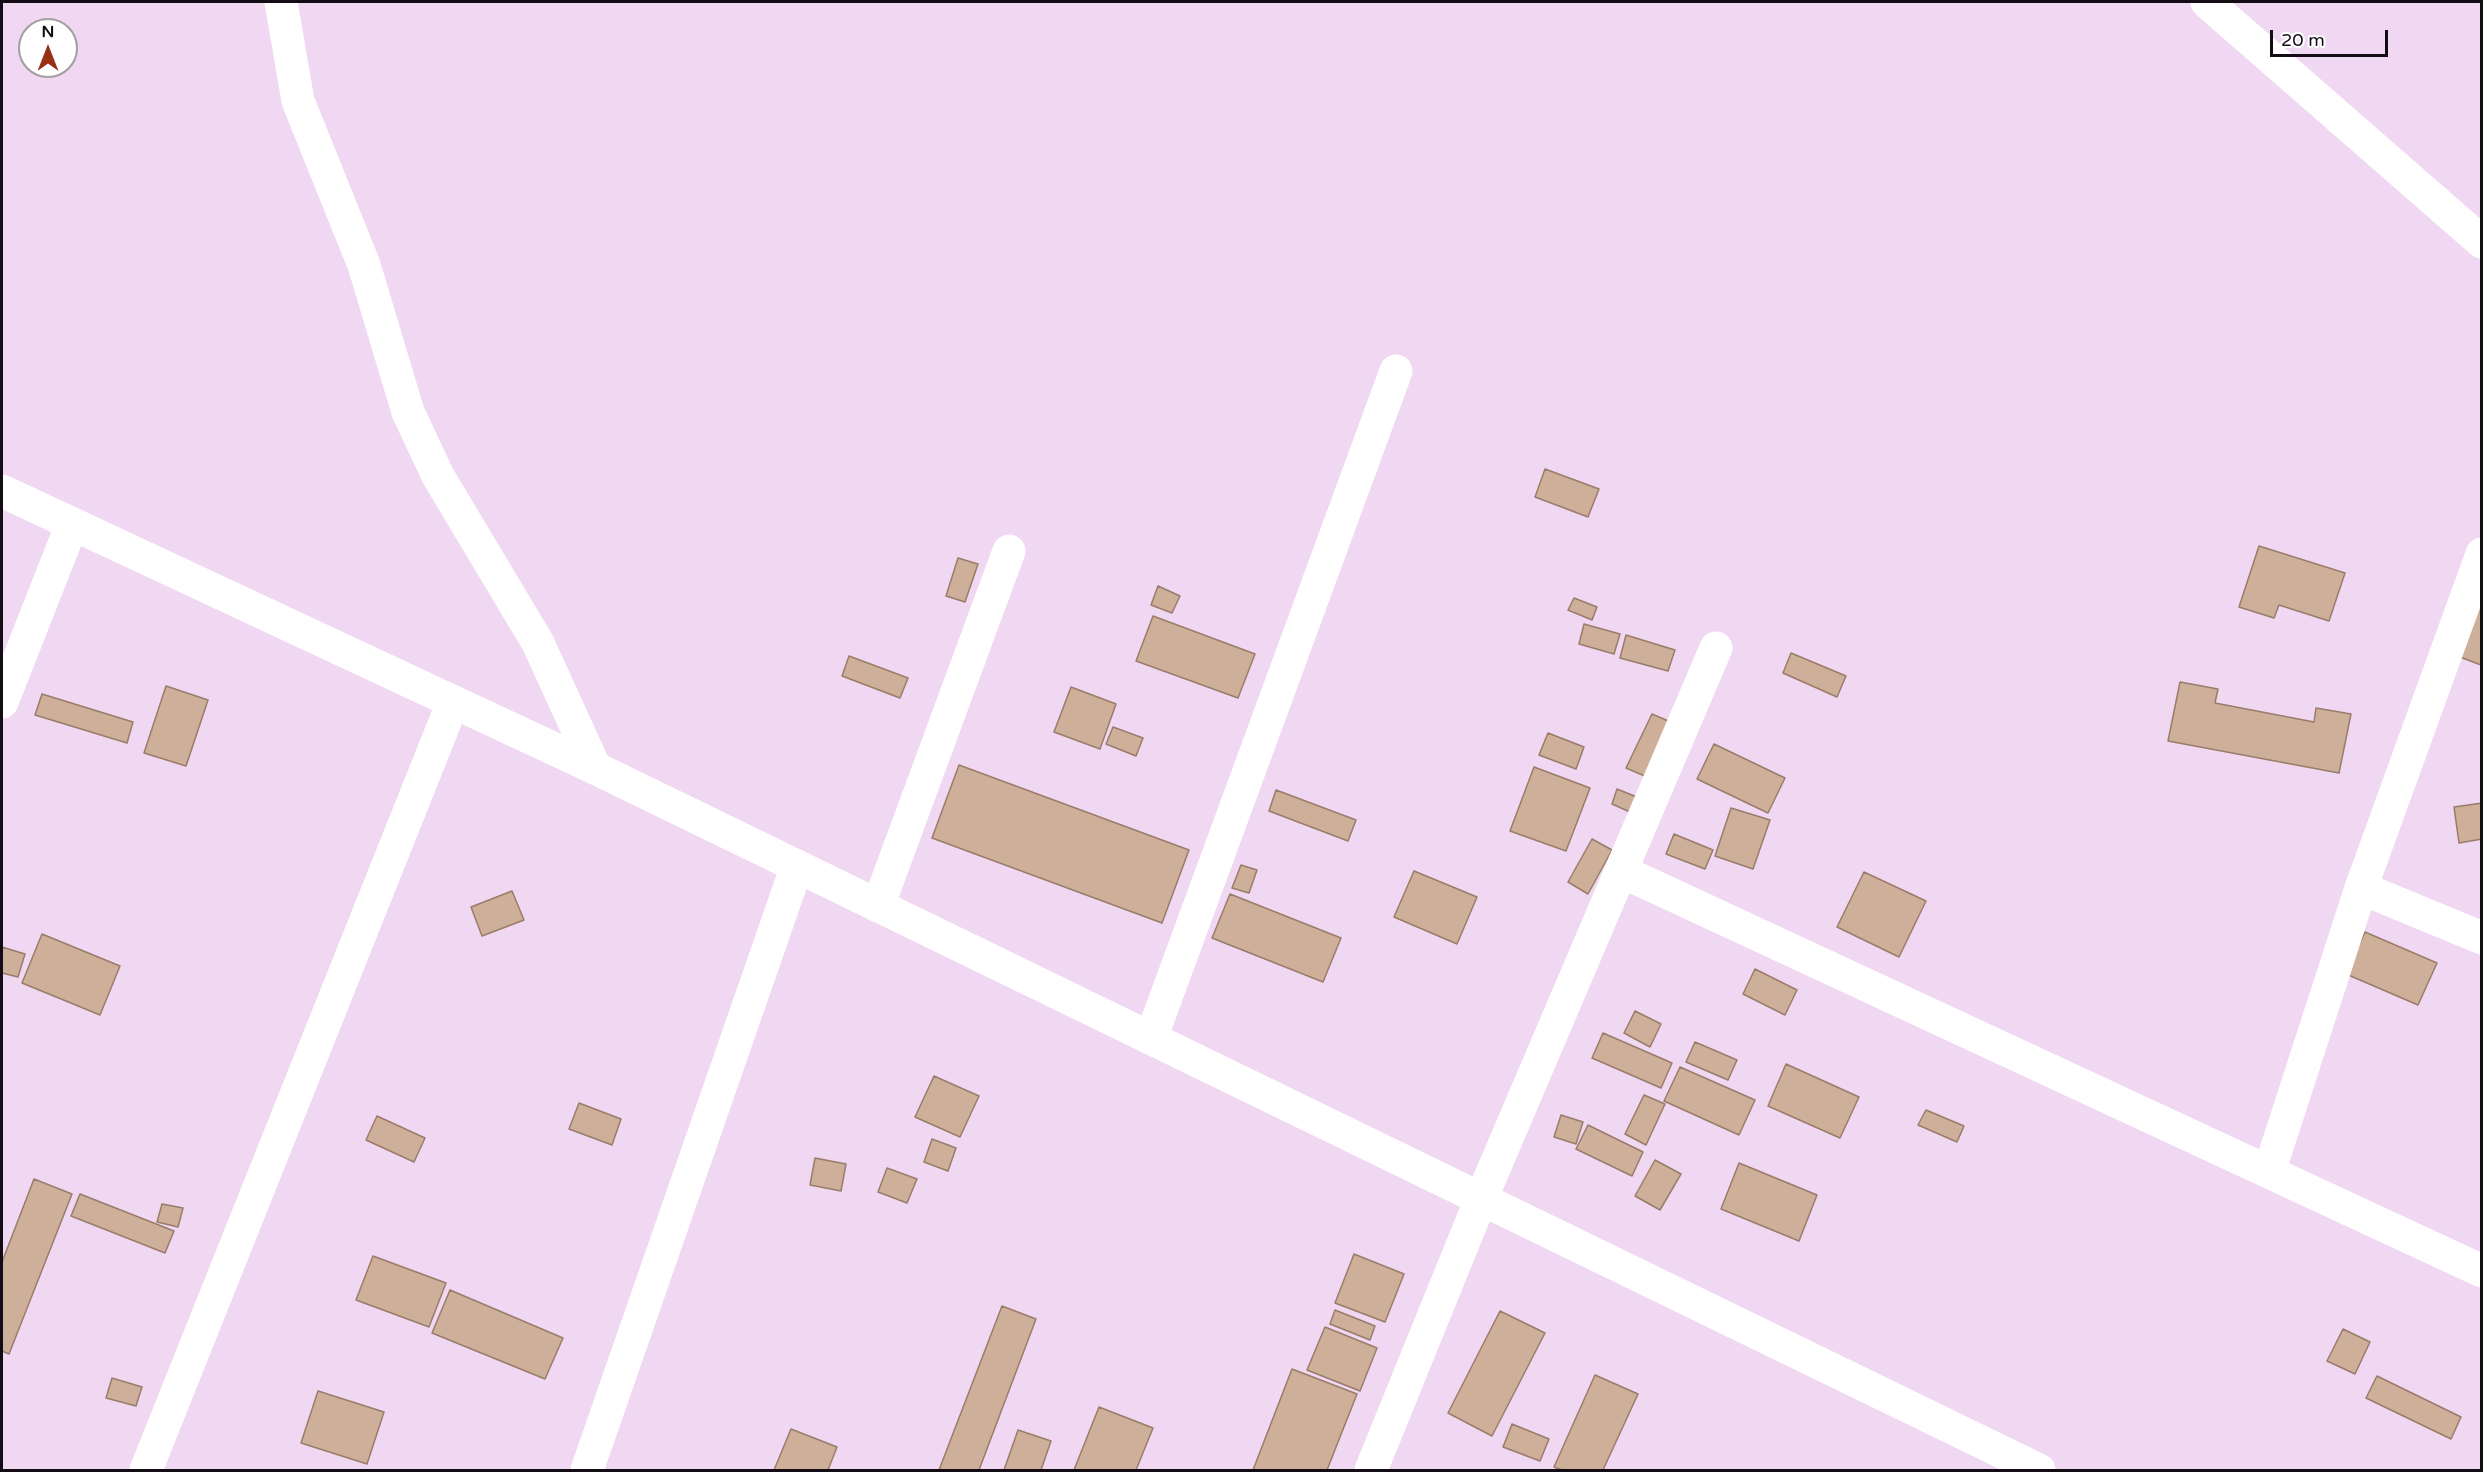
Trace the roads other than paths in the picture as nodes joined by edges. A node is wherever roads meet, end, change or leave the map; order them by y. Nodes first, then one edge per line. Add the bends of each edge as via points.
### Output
1 (280, 2) edge
2 (2207, 2) edge
3 (2481, 242) edge
4 (1396, 371) dead end
5 (2, 491) edge
6 (72, 524) junction
7 (1009, 551) dead end
8 (2481, 554) edge
9 (1716, 648) dead end
10 (2, 702) edge
11 (453, 702) junction
12 (596, 768) junction
13 (797, 866) junction
14 (1621, 871) junction
15 (2361, 888) junction
16 (878, 906) junction
17 (2481, 938) edge
18 (1150, 1038) junction
19 (2269, 1172) junction
20 (1481, 1199) junction
21 (2481, 1271) edge
22 (146, 1470) edge
23 (587, 1470) edge
24 (1371, 1470) edge
25 (2040, 1470) edge

1 - 12 street via 298,101 364,265 408,412 438,476 538,642
2 - 3 street
4 - 18 street
5 - 6 street
6 - 10 street
6 - 11 street
7 - 16 street
8 - 15 street
9 - 14 street
11 - 12 street
11 - 22 street
12 - 13 street
13 - 16 street
13 - 23 street
14 - 19 street
14 - 20 street
15 - 17 street
15 - 19 street
16 - 18 street
18 - 20 street
19 - 21 street
20 - 24 street
20 - 25 street

